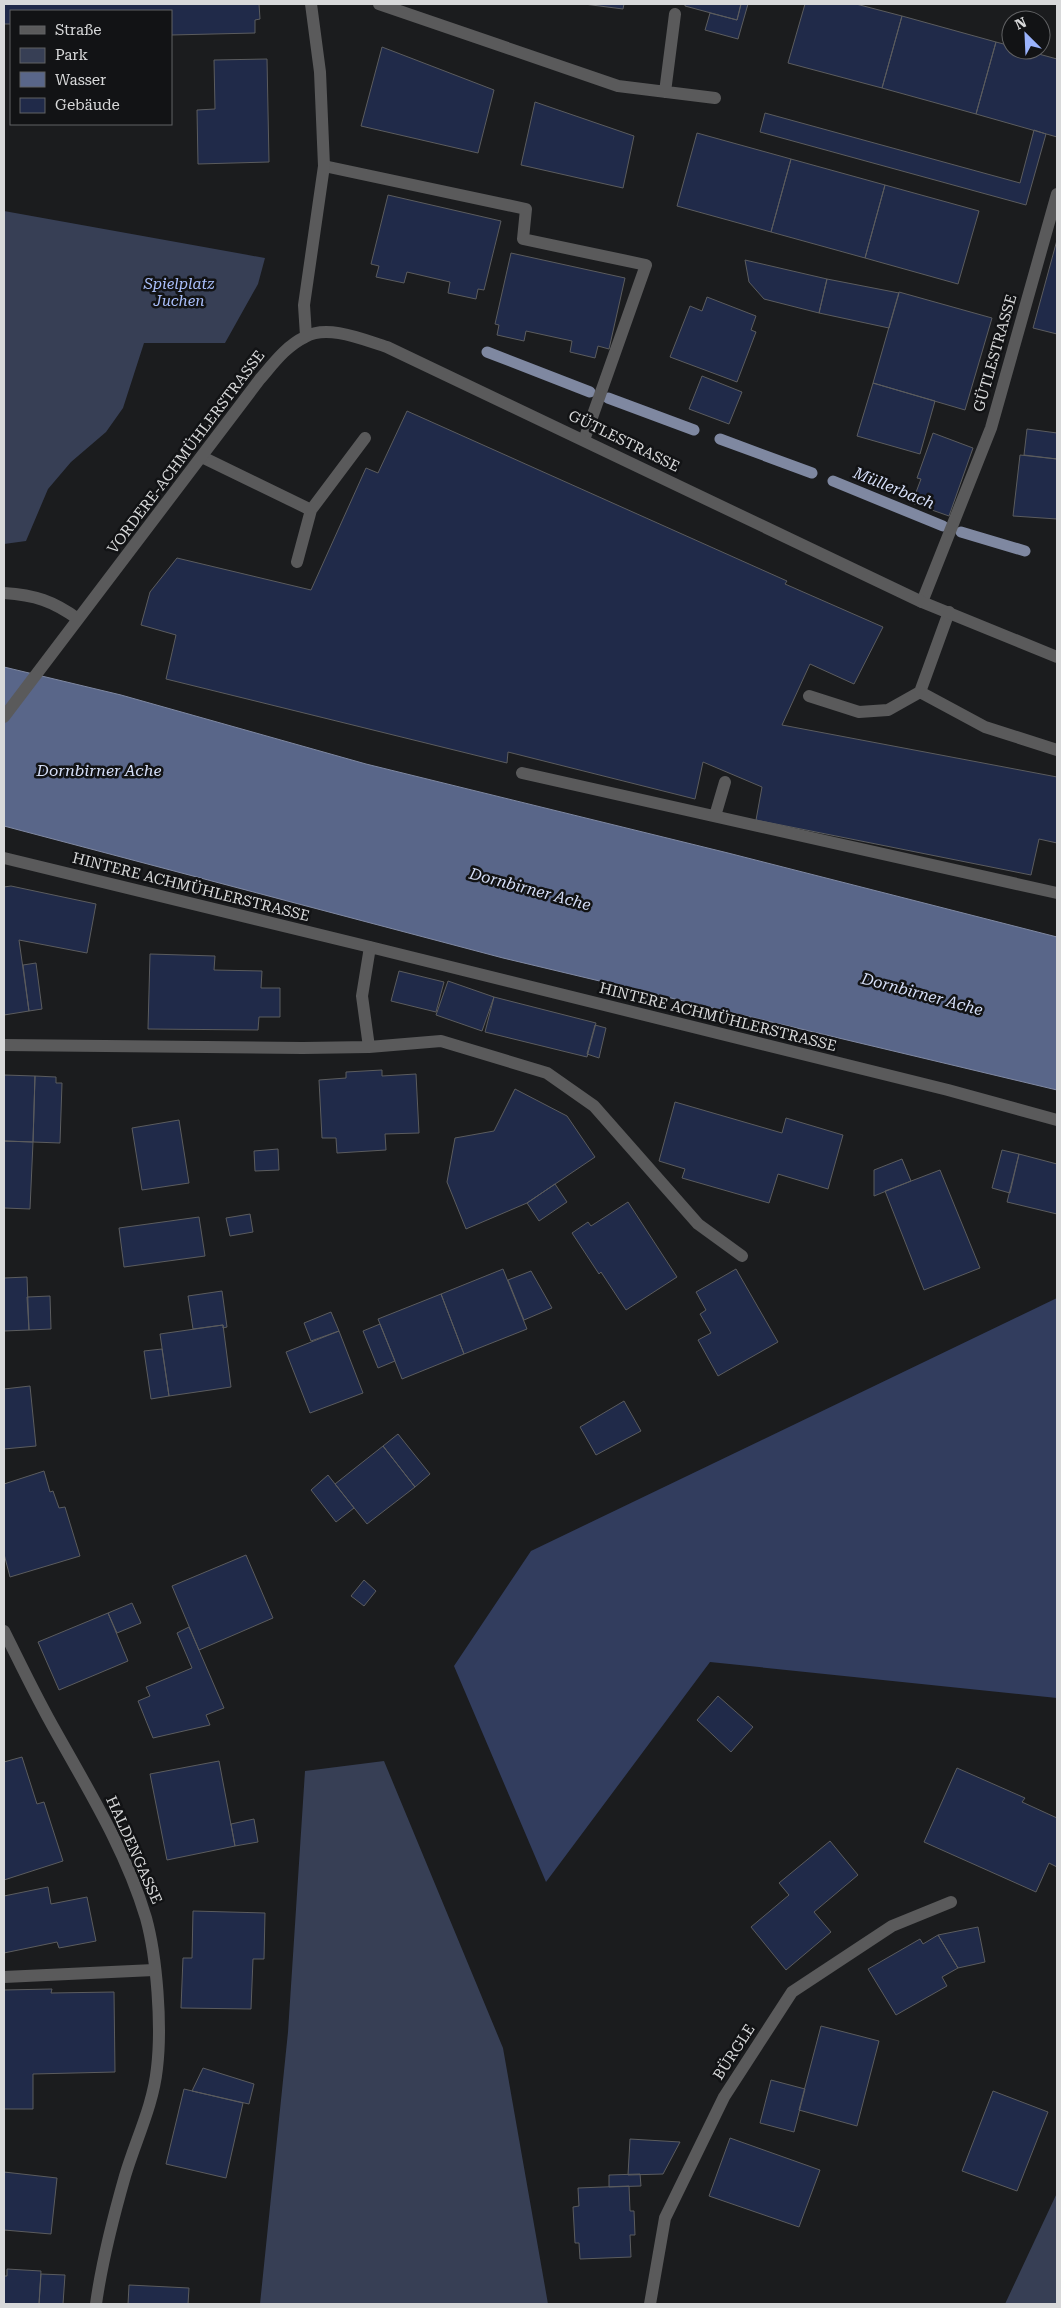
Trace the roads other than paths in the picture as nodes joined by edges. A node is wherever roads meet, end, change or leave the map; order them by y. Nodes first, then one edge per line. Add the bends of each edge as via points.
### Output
1 (311, 4) edge
2 (379, 4) edge
3 (675, 14) dead end
4 (665, 92) junction
5 (715, 98) dead end
6 (324, 166) junction
7 (1057, 194) edge
8 (306, 336) junction
9 (366, 438) dead end
10 (584, 440) junction
11 (202, 456) junction
12 (311, 510) junction
13 (297, 562) dead end
14 (4, 593) edge
15 (922, 602) junction
16 (949, 612) junction
17 (78, 620) junction
18 (1057, 658) edge
19 (920, 692) junction
20 (809, 696) dead end
21 (4, 717) edge
22 (1057, 750) edge
23 (522, 773) dead end
24 (725, 782) dead end
25 (715, 816) junction
26 (4, 858) edge
27 (1057, 893) edge
28 (370, 947) junction
29 (4, 1045) edge
30 (369, 1047) junction
31 (1057, 1120) edge
32 (742, 1256) dead end
33 (4, 1631) edge
34 (952, 1902) dead end
35 (154, 1970) junction
36 (4, 1977) edge
37 (96, 2304) edge
38 (650, 2304) edge

1 - 6 street via 320,72
2 - 4 street via 618,86
3 - 4 street
4 - 5 street
6 - 8 street via 304,304
6 - 10 street via 526,209 523,238 646,264
7 - 15 street, GÜTLESTRASSE via 991,428
8 - 10 street, GÜTLESTRASSE via 327,332 387,347
8 - 11 street, VORDERE-ACHMÜHLERSTRASSE via 284,351
9 - 12 street
10 - 15 street, GÜTLESTRASSE
11 - 12 street
11 - 17 street, VORDERE-ACHMÜHLERSTRASSE
12 - 13 street
14 - 17 street via 29,594 58,605
15 - 16 street, GÜTLESTRASSE
16 - 18 street, GÜTLESTRASSE
16 - 19 street
17 - 21 street, VORDERE-ACHMÜHLERSTRASSE
19 - 20 street via 888,710 859,712
19 - 22 street via 985,727
23 - 25 street
24 - 25 street
25 - 27 street
26 - 28 street, HINTERE ACHMÜHLERSTRASSE
28 - 30 street via 362,996
28 - 31 street, HINTERE ACHMÜHLERSTRASSE
29 - 30 street
30 - 32 street via 441,1041 547,1073 594,1106 698,1224
33 - 35 street, HALDENGASSE via 122,1855 146,1919
34 - 38 street, BÜRGLE via 892,1926 792,1992 724,2097 665,2218
35 - 36 street
35 - 37 street, HALDENGASSE via 159,2020 157,2068 150,2108 126,2175 101,2266

